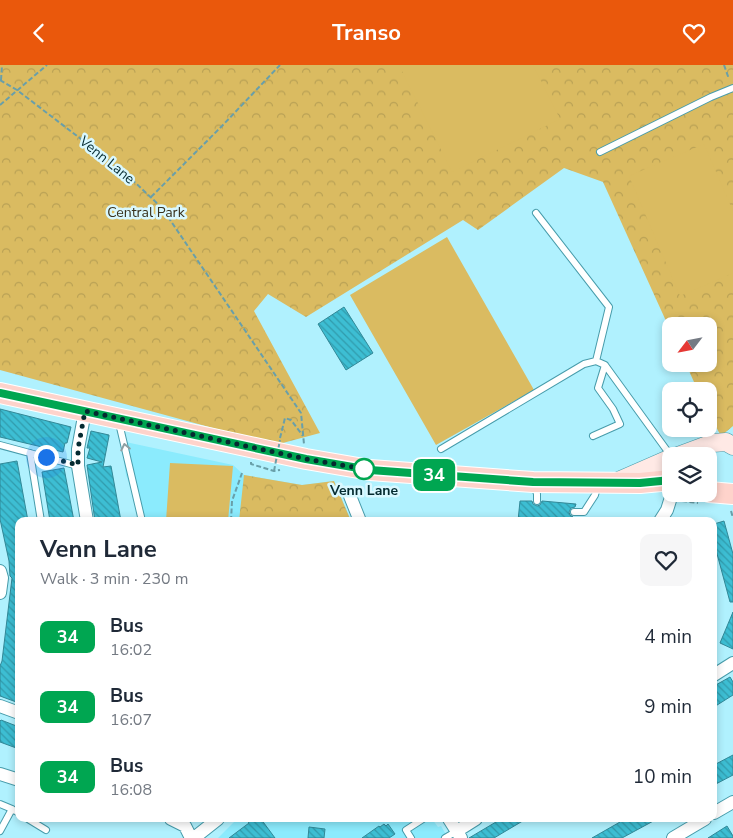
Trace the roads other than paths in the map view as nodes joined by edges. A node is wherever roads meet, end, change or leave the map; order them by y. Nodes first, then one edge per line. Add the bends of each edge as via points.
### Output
1 (732, 88) edge
2 (600, 152) dead end
3 (536, 213) dead end
4 (596, 361) junction
5 (605, 365) junction
6 (0, 393) edge
7 (85, 411) junction
8 (118, 418) junction
9 (594, 436) dead end
10 (0, 445) edge
11 (733, 445) edge
12 (664, 447) edge
13 (702, 447) edge
14 (441, 449) dead end
15 (30, 453) junction
16 (662, 461) edge
17 (78, 465) junction
18 (717, 481) edge
19 (733, 481) edge
20 (607, 483) junction
21 (662, 489) edge
22 (733, 493) edge
23 (717, 495) edge
24 (350, 496) dead end
25 (669, 502) edge
26 (574, 512) dead end
27 (40, 517) edge
28 (86, 517) edge
29 (141, 517) edge
30 (358, 517) edge
31 (663, 517) edge
32 (0, 571) edge
33 (0, 593) edge
34 (733, 663) edge
35 (717, 673) edge
36 (0, 706) edge
37 (15, 712) edge
38 (0, 774) edge
39 (15, 779) edge
40 (733, 802) edge
41 (0, 804) edge
42 (12, 809) junction
43 (15, 811) edge
44 (717, 811) edge
45 (33, 822) edge
46 (178, 822) edge
47 (214, 822) edge
48 (418, 822) edge
49 (451, 822) edge
50 (473, 822) edge
51 (700, 822) edge
52 (46, 830) dead end
53 (0, 831) edge
54 (459, 834) edge
55 (193, 838) edge
56 (411, 838) edge
57 (446, 838) edge
58 (673, 838) edge

1 - 2 lane
3 - 4 lane via 609,307
4 - 5 lane
4 - 14 lane via 584,364
5 - 9 lane via 598,388 620,424
5 - 12 lane
6 - 7 main road
7 - 8 main road
7 - 17 street
8 - 20 main road via 370,470 535,491
29 -> 8 lane
10 - 15 lane
11 - 13 street via 726,442
15 - 17 lane
15 - 27 lane
16 - 20 street
17 - 28 street
18 - 19 main road
20 - 21 main road via 640,483
20 - 26 lane via 584,512
22 - 23 main road
24 - 30 street
25 - 31 street
32 - 33 street
34 - 35 street
36 - 37 street
38 - 39 street
40 - 44 street
41 - 42 lane
42 - 43 lane
42 - 53 lane
45 - 52 lane
46 - 55 street via 185,826
47 - 55 street
48 - 56 lane via 406,830
49 - 54 street
50 - 54 street
51 - 58 street
54 - 57 lane

